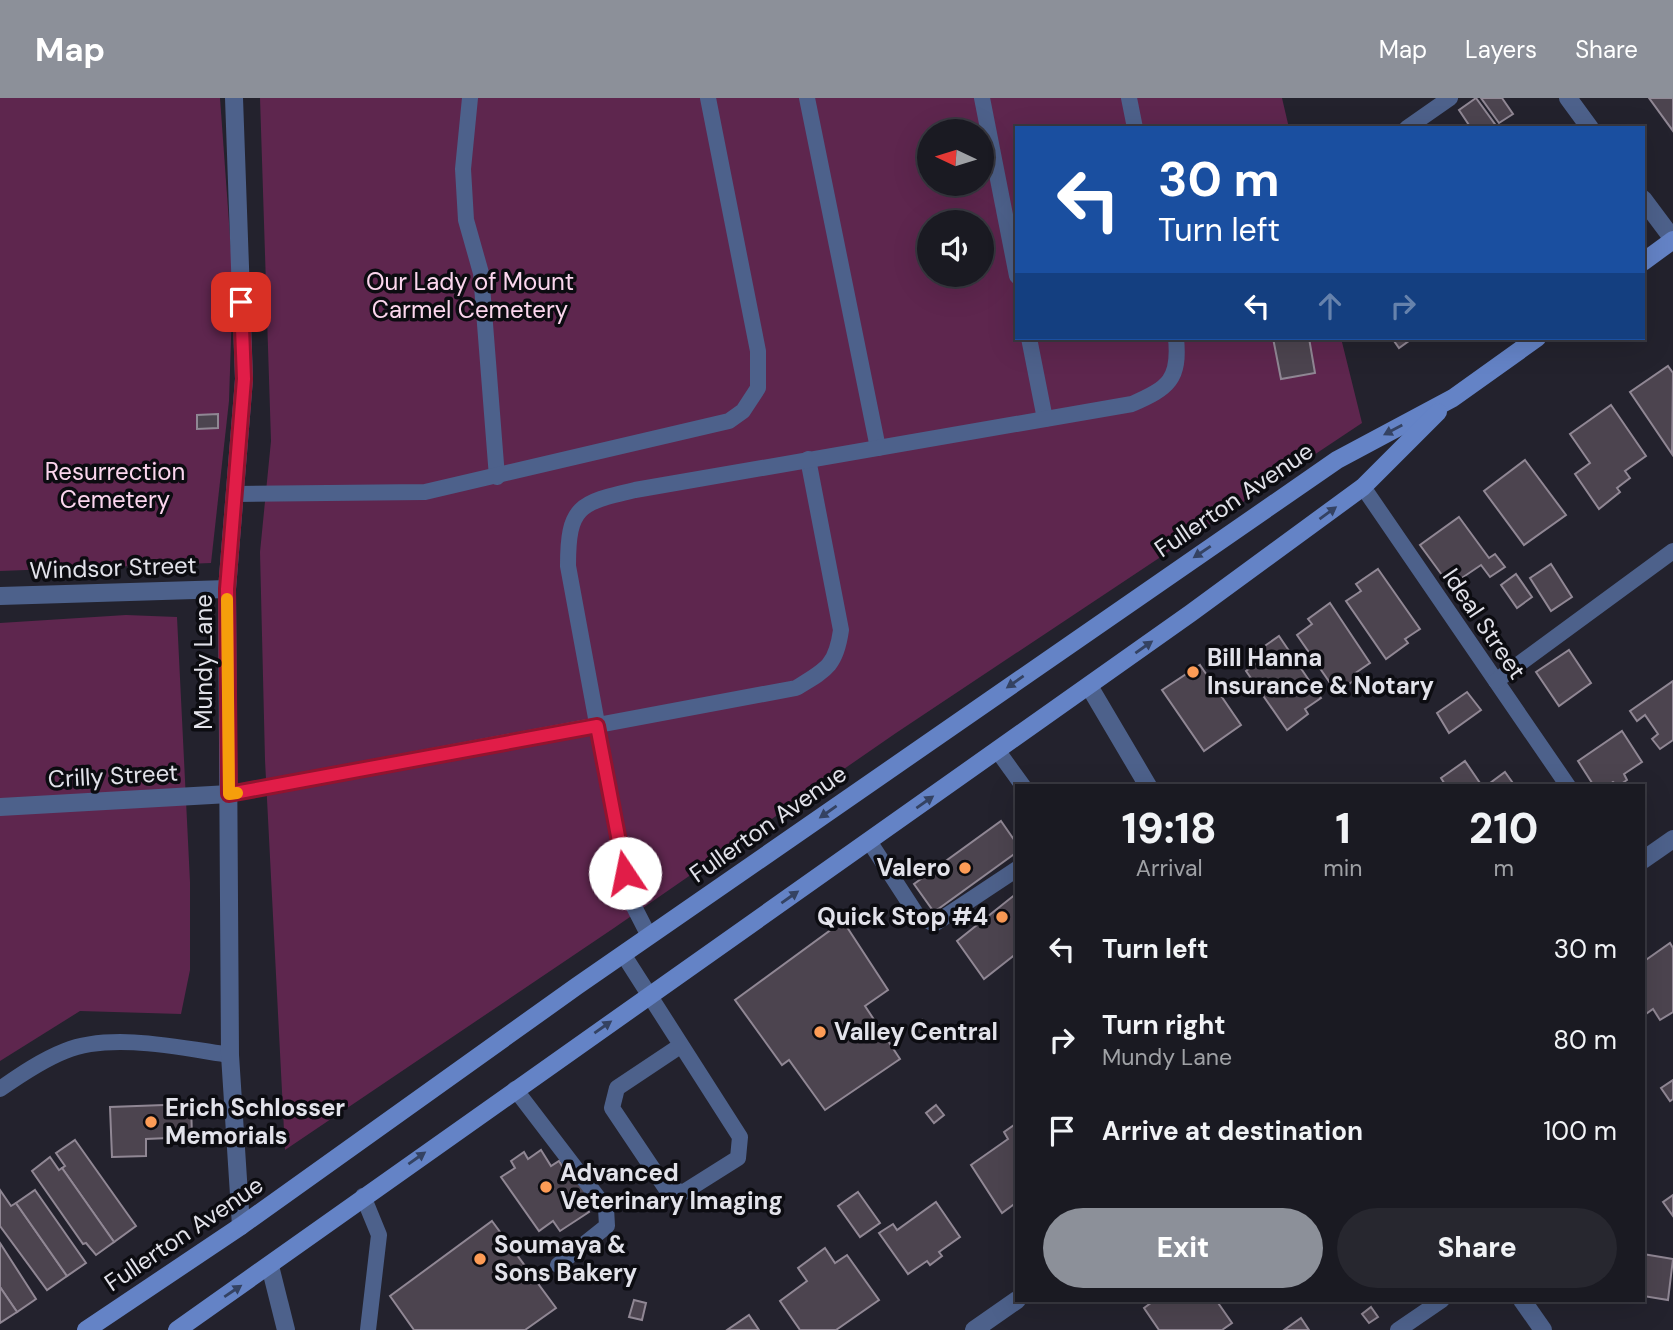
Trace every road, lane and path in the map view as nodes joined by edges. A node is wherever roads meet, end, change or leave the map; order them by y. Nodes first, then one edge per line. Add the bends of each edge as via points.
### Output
1 (234, 98) edge
2 (470, 98) edge
3 (708, 98) edge
4 (807, 98) edge
5 (982, 98) edge
6 (1129, 98) edge
7 (1450, 98) edge
8 (1568, 98) edge
9 (1135, 126) edge
10 (1410, 126) edge
11 (1589, 126) edge
12 (1645, 202) edge
13 (1673, 240) edge
14 (1645, 261) edge
15 (1015, 266) edge
16 (1029, 340) edge
17 (1177, 340) edge
18 (1534, 340) edge
19 (1453, 398) junction
20 (1045, 419) junction
21 (878, 447) junction
22 (808, 459) junction
23 (497, 477) junction
24 (1363, 487) junction
25 (234, 494) junction
26 (1673, 551) edge
27 (227, 589) junction
28 (0, 596) edge
29 (1496, 681) junction
30 (1088, 686) junction
31 (597, 726) junction
32 (998, 750) junction
33 (1022, 784) edge
34 (1145, 784) edge
35 (1567, 784) edge
36 (229, 794) junction
37 (0, 807) edge
38 (1673, 839) edge
39 (869, 841) junction
40 (1645, 859) edge
41 (1015, 870) edge
42 (649, 936) junction
43 (623, 954) junction
44 (648, 996) junction
45 (680, 1046) junction
46 (230, 1055) junction
47 (0, 1089) edge
48 (515, 1090) junction
49 (363, 1196) junction
50 (241, 1226) junction
51 (558, 1265) dead end
52 (270, 1266) junction
53 (1015, 1301) edge
54 (1439, 1302) edge
55 (1523, 1302) edge
56 (86, 1330) edge
57 (177, 1330) edge
58 (286, 1330) edge
59 (368, 1330) edge
60 (974, 1330) edge
61 (1398, 1330) edge
62 (1543, 1330) edge

1 - 25 street, Mundy Lane via 244,379
2 - 23 lane via 463,169 466,220 481,273
3 - 23 lane via 758,351 760,375 751,401 729,421
4 - 21 lane
5 - 15 lane
6 - 9 lane
7 - 10 lane
8 - 11 street
12 - 13 street
13 - 14 main road
16 - 20 lane
17 - 20 lane via 1172,381 1158,393 1132,404
18 - 19 main road, Fullerton Avenue
19 - 24 main road, Fullerton Avenue
19 -> 42 main road, Fullerton Avenue via 1337,460
20 - 21 lane
21 - 22 lane
22 - 31 lane via 839,620 837,655 821,673 796,688
22 - 31 lane via 598,499 578,513 568,529 568,566
23 - 25 lane via 397,495
24 - 29 lane, Ideal Street
30 -> 24 main road, Fullerton Avenue
25 - 27 street, Mundy Lane
26 - 29 lane
27 - 28 street, Windsor Street
27 - 36 street, Mundy Lane
29 - 35 lane, Ideal Street
30 - 32 main road, Fullerton Avenue
30 - 34 street
31 - 36 lane
31 - 42 lane via 629,897
32 - 33 lane
39 -> 32 main road, Fullerton Avenue
36 - 37 street, Crilly Street
36 - 46 street, Mundy Lane
38 - 40 street
39 - 41 lane via 917,915 933,924
44 -> 39 main road, Fullerton Avenue
42 - 43 main road, Fullerton Avenue
43 - 44 lane
43 - 50 main road, Fullerton Avenue
44 - 45 lane
48 -> 44 main road, Fullerton Avenue
45 - 45 lane via 740,1137 738,1158 684,1192 667,1190 611,1108 617,1088
46 - 47 lane via 148,1043 88,1045 65,1051
46 - 50 street, Mundy Lane
49 -> 48 main road, Fullerton Avenue
48 - 51 lane via 606,1208 607,1226
49 - 52 main road, Fullerton Avenue
49 - 59 lane via 379,1235
50 - 56 main road, Fullerton Avenue
57 -> 52 main road, Fullerton Avenue
52 - 58 street
53 - 60 street
54 - 61 lane
55 - 62 street

